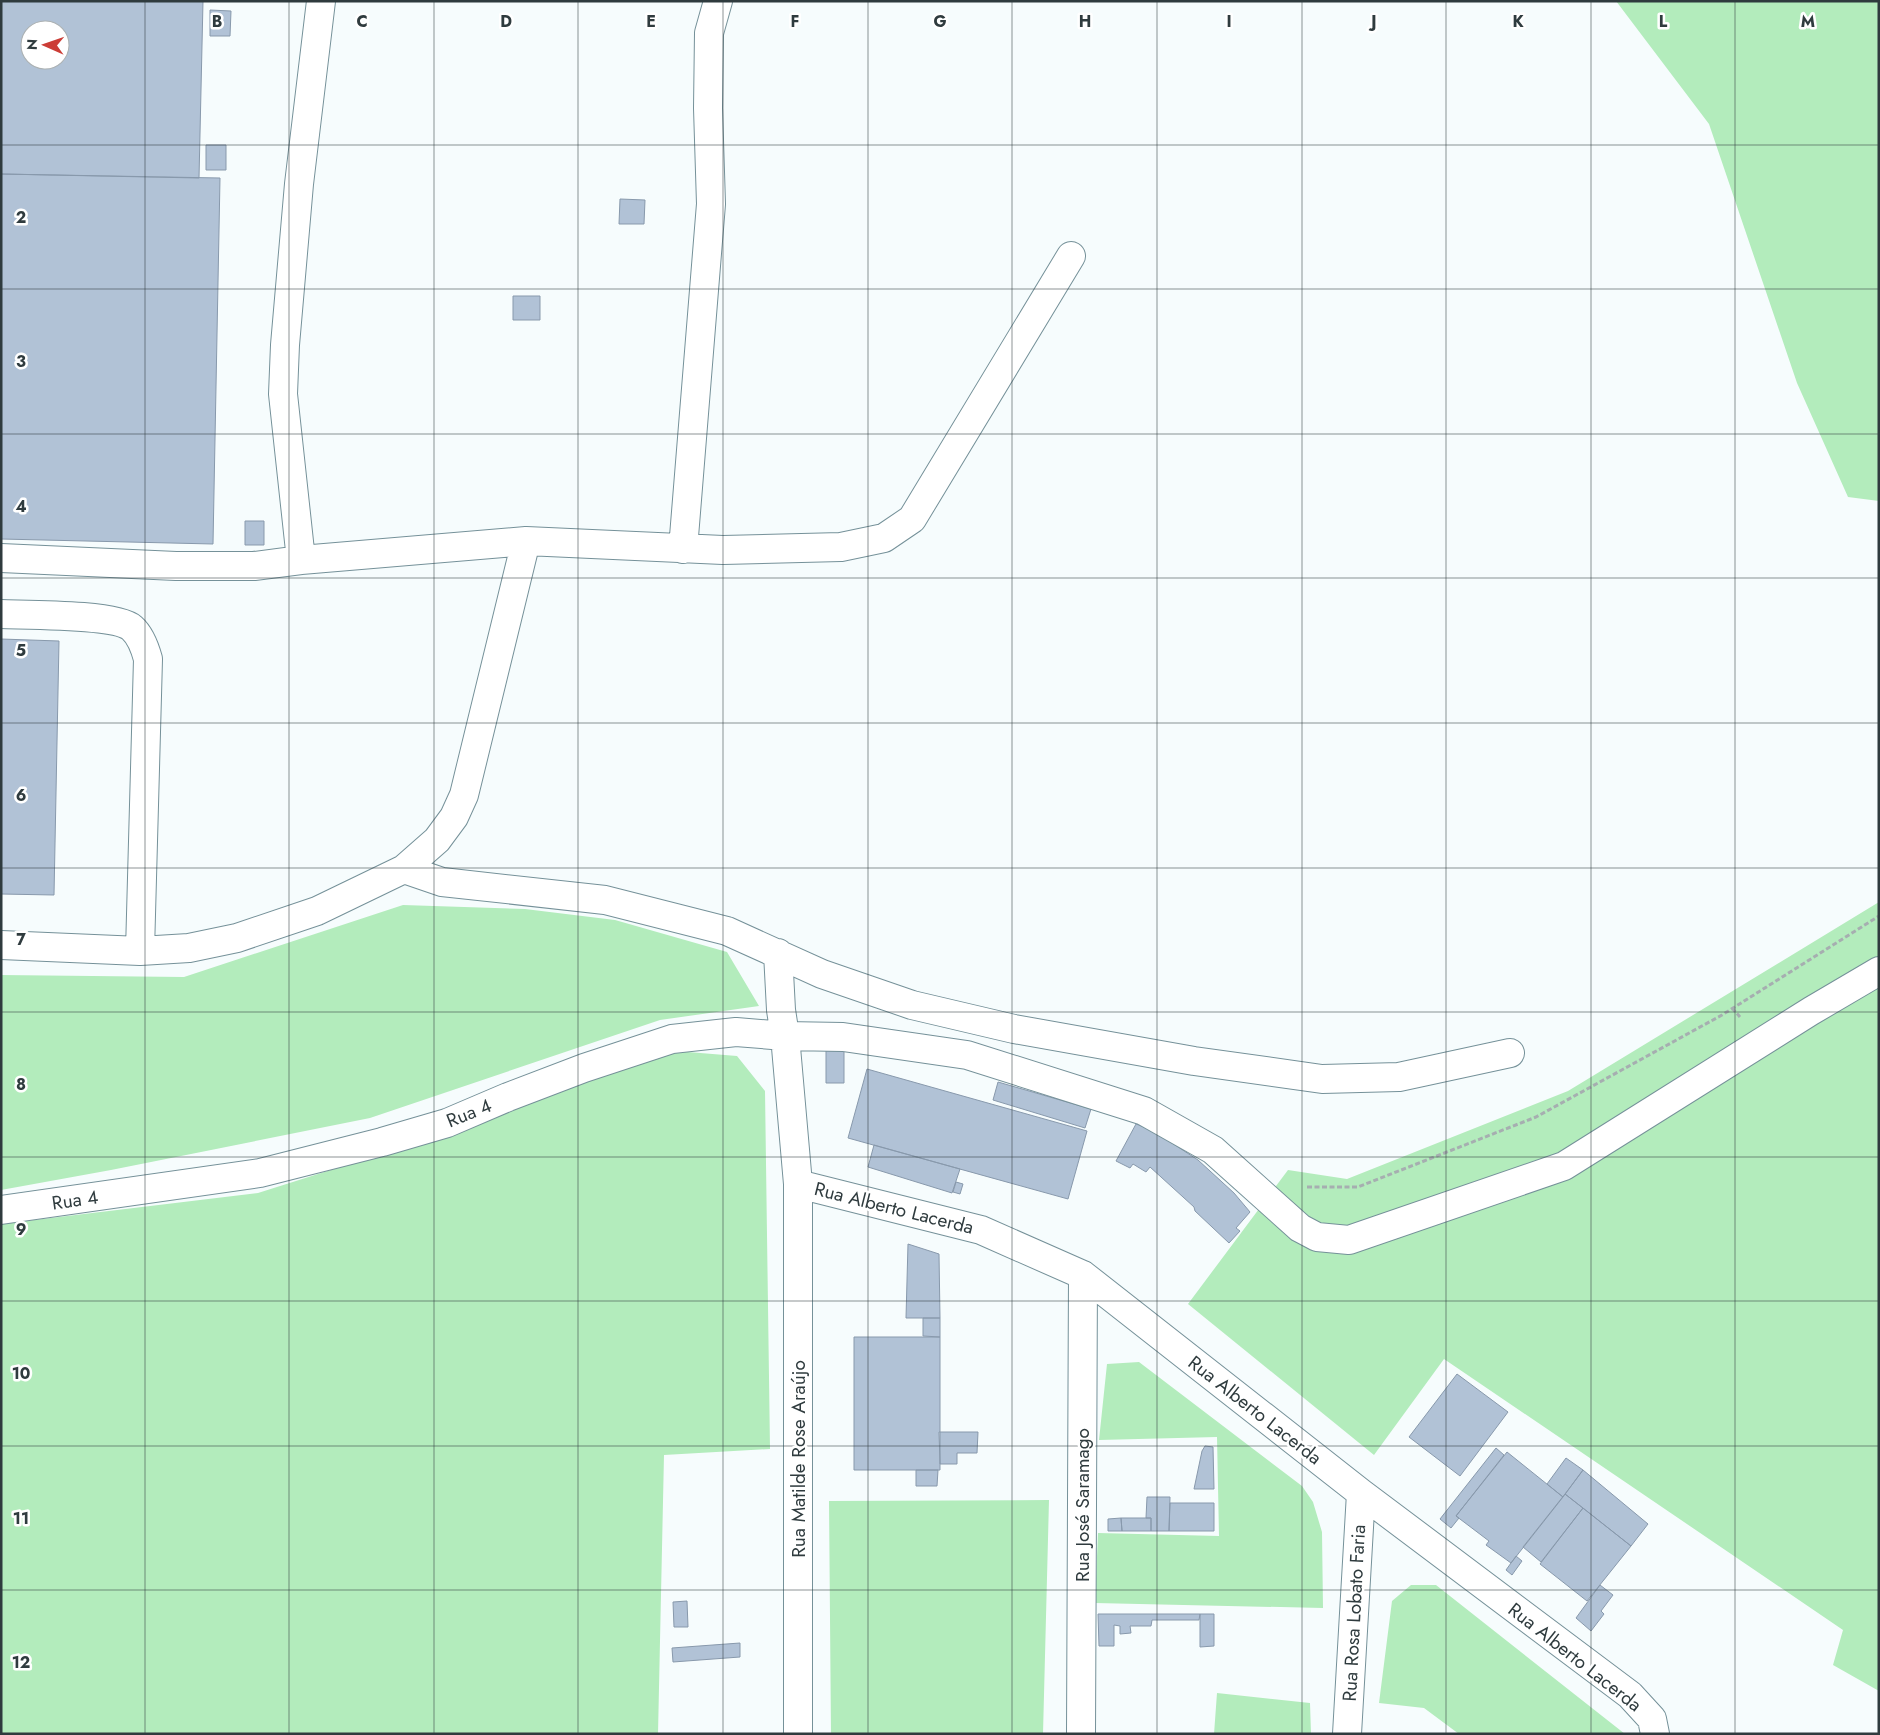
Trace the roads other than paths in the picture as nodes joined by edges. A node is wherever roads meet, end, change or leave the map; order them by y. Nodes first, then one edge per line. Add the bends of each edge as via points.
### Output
1 (321, 1) edge
2 (718, 1) edge
3 (1071, 256) dead end
4 (526, 541) junction
5 (683, 549) junction
6 (1, 558) edge
7 (300, 560) junction
8 (1, 614) edge
9 (404, 869) junction
10 (1, 945) edge
11 (140, 951) junction
12 (778, 954) junction
13 (1879, 971) edge
14 (785, 1036) junction
15 (1510, 1053) dead end
16 (798, 1184) junction
17 (1, 1210) edge
18 (1083, 1275) junction
19 (1361, 1493) junction
20 (798, 1734) edge
21 (1081, 1734) edge
22 (1347, 1734) edge
23 (1655, 1734) edge

1 - 7 street via 299,184 283,394
2 - 5 street via 709,33 711,204
3 - 5 street via 912,519 884,538 841,547
4 - 5 street
4 - 7 street
4 - 9 street via 464,795 454,818 437,840
6 - 7 street via 176,566 254,566
8 - 11 street via 116,621 132,628 143,642 148,659 148,677
9 - 11 street via 317,911 237,938 189,948
9 - 12 street via 442,882 604,900 727,931
10 - 11 street
12 - 14 street
12 - 15 street via 822,974 912,1005 1014,1029 1322,1080 1399,1077
13 - 14 street, Rua 4 via 1564,1166 1349,1240 1317,1237 1300,1228 1213,1150 1144,1111 967,1055 843,1037
14 - 16 street
14 - 17 street, Rua 4 via 736,1032 672,1039 584,1068 447,1123 345,1152 260,1173
16 - 18 street, Rua Alberto Lacerda via 981,1230
16 - 20 street, Rua Matilde Rose Araújo
18 - 19 street, Rua Alberto Lacerda
18 - 21 street, Rua José Saramago
19 - 22 street, Rua Rosa Lobato Faria
19 - 23 street, Rua Alberto Lacerda via 1630,1695 1652,1719

